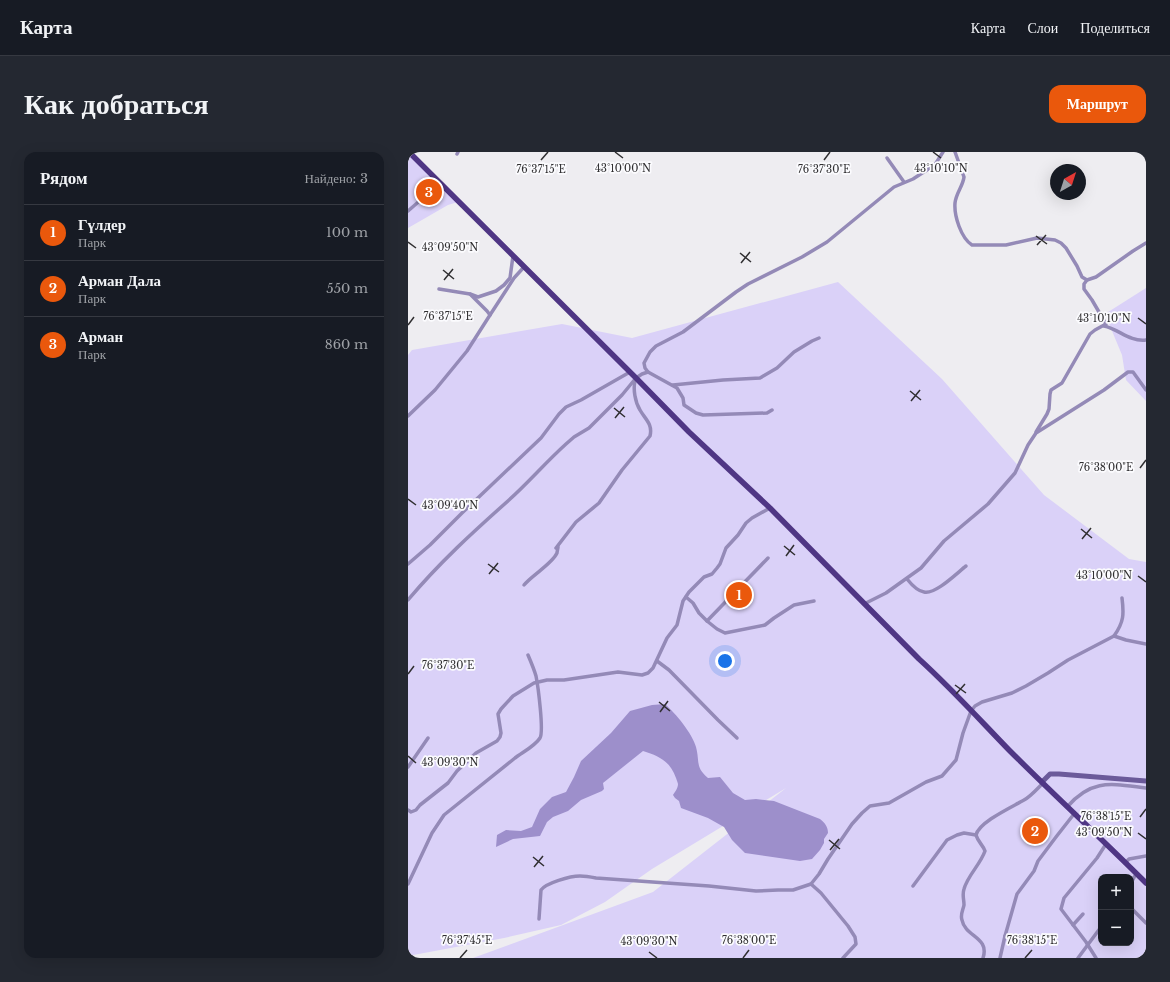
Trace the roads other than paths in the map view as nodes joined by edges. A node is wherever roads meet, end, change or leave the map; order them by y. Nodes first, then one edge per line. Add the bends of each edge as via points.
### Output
1 (409, 152) edge
2 (942, 152) edge
3 (955, 152) edge
4 (887, 158) dead end
5 (904, 182) junction
6 (440, 183) junction
7 (408, 212) edge
8 (1146, 243) edge
9 (513, 256) junction
10 (524, 267) junction
11 (1087, 280) junction
12 (439, 289) dead end
13 (470, 294) junction
14 (490, 315) junction
15 (1104, 326) junction
16 (820, 338) dead end
17 (1146, 340) edge
18 (630, 372) junction
19 (648, 372) junction
20 (636, 378) junction
21 (673, 385) junction
22 (1146, 390) edge
23 (772, 410) dead end
24 (408, 416) edge
25 (1036, 433) junction
26 (770, 508) junction
27 (768, 558) dead end
28 (408, 564) edge
29 (966, 566) dead end
30 (907, 578) junction
31 (524, 585) dead end
32 (686, 597) junction
33 (1122, 598) dead end
34 (408, 600) edge
35 (814, 601) dead end
36 (864, 604) junction
37 (707, 621) junction
38 (1114, 636) junction
39 (1146, 644) edge
40 (528, 655) dead end
41 (657, 661) junction
42 (537, 682) junction
43 (971, 711) junction
44 (428, 738) dead end
45 (737, 738) dead end
46 (408, 767) edge
47 (1146, 781) edge
48 (1042, 783) junction
49 (1146, 788) edge
50 (1067, 807) junction
51 (408, 810) edge
52 (1074, 814) junction
53 (976, 835) junction
54 (1106, 844) junction
55 (1146, 856) edge
56 (1125, 864) junction
57 (1136, 874) junction
58 (1134, 878) edge
59 (1146, 883) edge
60 (408, 884) edge
61 (811, 884) junction
62 (913, 886) dead end
63 (1133, 910) edge
64 (1083, 914) dead end
65 (539, 919) dead end
66 (1146, 924) edge
67 (1073, 925) junction
68 (1098, 931) edge
69 (1005, 936) junction
70 (1020, 942) dead end
71 (1088, 945) junction
72 (843, 958) edge
73 (984, 958) edge
74 (1000, 958) edge
75 (1078, 958) edge
76 (1096, 958) edge

1 - 6 main road
2 - 5 street via 930,168
3 - 11 street via 964,177 956,198 956,211 960,230 968,242 976,245 1006,245 1036,238 1055,240 1066,248 1082,277
4 - 5 street
5 - 19 street via 894,187 827,242 802,258 748,284 683,332 656,346 644,363
6 - 7 street
6 - 9 main road
8 - 11 street via 1096,277
9 - 10 main road
9 - 13 street via 510,278 504,285 487,295 478,297
10 - 14 street
10 - 18 main road
11 - 15 street via 1084,289 1106,324
12 - 13 street
13 - 14 street
14 - 24 street via 467,351 435,390
15 - 17 street via 1126,337
15 - 25 street via 1090,334 1062,382 1052,390 1049,409
16 - 21 street via 794,352 777,368 760,378
18 - 20 main road
18 - 28 street via 566,407 536,442
19 - 20 street
19 - 21 street
20 - 26 main road
20 - 31 street via 634,387 637,403 650,425 650,436 599,503 576,522 557,546 557,553 552,559
20 - 34 street via 589,428 566,444 461,542
21 - 23 street via 680,392 684,405 703,415 767,413
22 - 25 street via 1133,372 1128,372
25 - 30 street via 1008,482 988,504 944,541 921,568
26 - 32 street via 746,523 726,548 717,568 712,574 704,577
26 - 36 main road
27 - 37 street
29 - 30 street via 928,593 918,590
30 - 36 street
32 - 37 street
32 - 41 street via 676,625
33 - 38 street via 1124,612
35 - 37 street via 794,605 765,625 752,628 725,633
36 - 43 main road
38 - 39 street
38 - 43 street via 1026,686 982,702
40 - 42 street
41 - 42 street via 648,673 642,675 618,672
41 - 45 street
42 - 51 street via 513,696 501,709 498,714 501,733 497,741 476,753 448,783 416,810
42 - 60 street via 542,733 540,738 444,815 432,833
43 - 48 main road
43 - 61 street via 956,760 942,776 889,803 870,806 852,824
44 - 46 street
47 - 48 street via 1050,774
48 - 50 main road
48 - 53 street via 1026,799 980,828
49 - 50 street via 1098,785 1084,791
50 - 52 main road
52 - 54 main road
52 - 69 street via 1019,889
53 - 62 street via 964,833 947,840
53 - 73 street via 985,851 965,884 961,915 964,927 984,947
54 - 56 main road
54 - 67 street via 1064,898 1061,909
55 - 56 street via 1129,859
56 - 57 main road
57 - 58 street
57 - 59 main road
61 - 65 street via 793,890 756,891 579,876 544,886 541,890
61 - 72 street via 855,937 856,944
63 - 66 street
64 - 67 street
67 - 71 street
68 - 71 street
69 - 70 street
69 - 74 street
71 - 75 street
71 - 76 street

